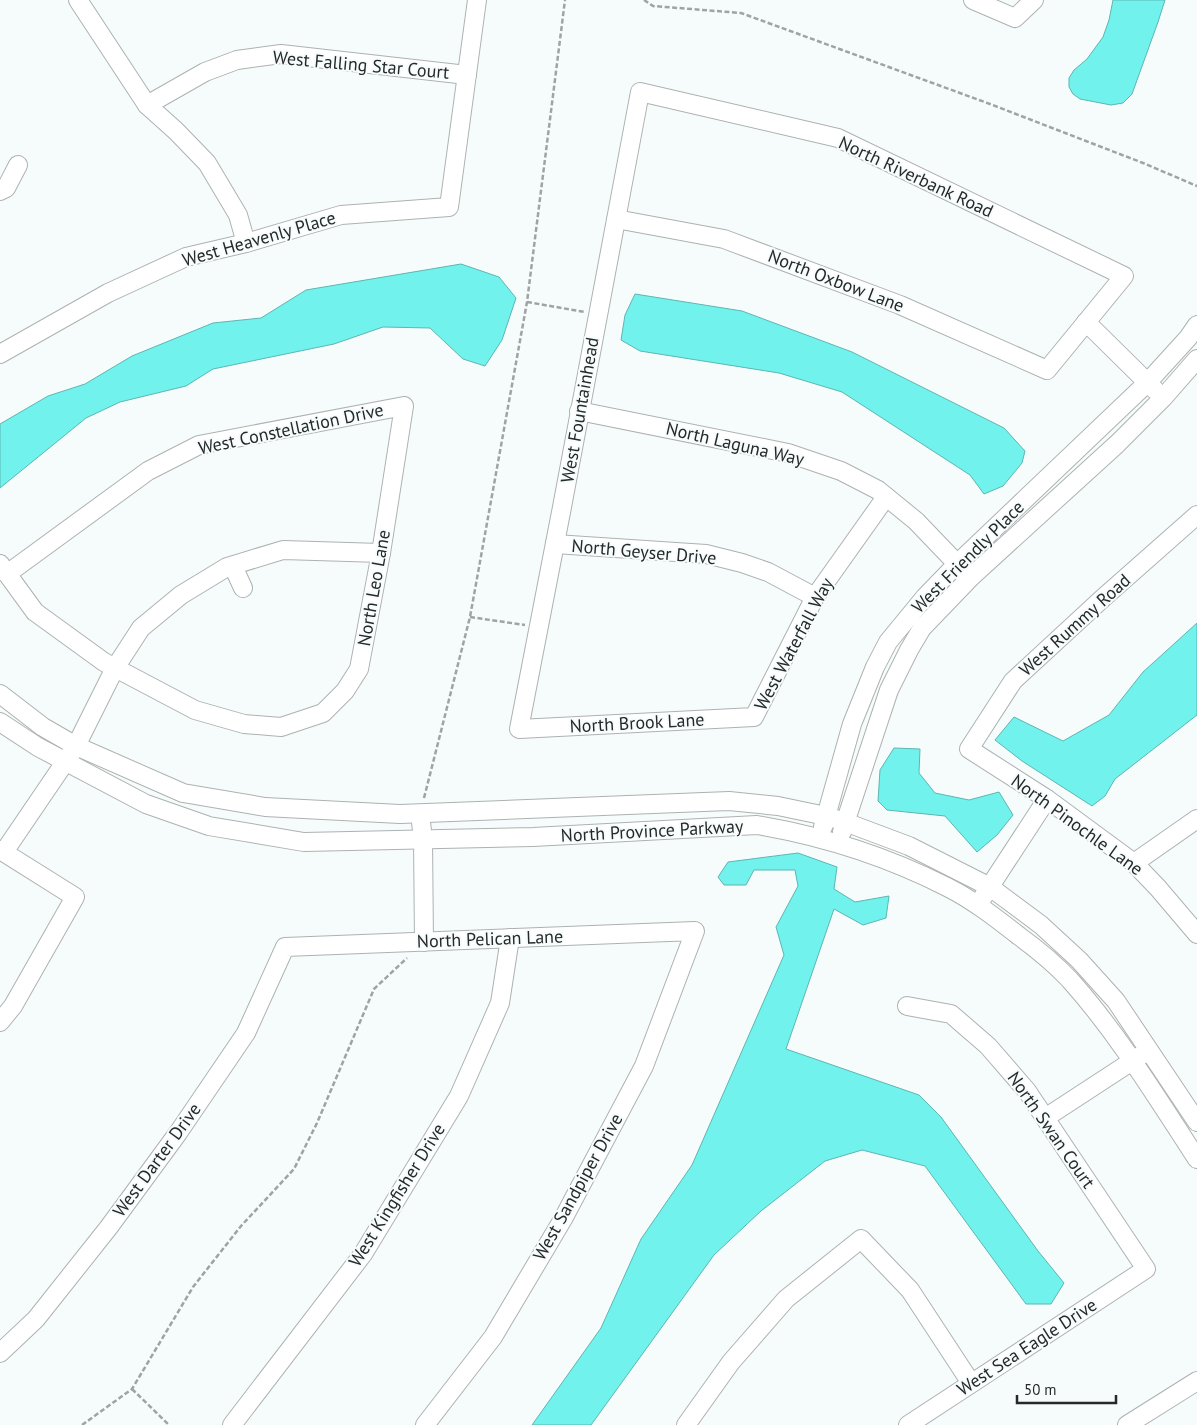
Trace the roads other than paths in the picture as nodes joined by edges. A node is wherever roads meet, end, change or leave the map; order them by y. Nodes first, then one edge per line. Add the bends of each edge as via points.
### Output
1 (78, 0) edge
2 (477, 0) edge
3 (973, 0) edge
4 (1034, 0) edge
5 (467, 76) junction
6 (640, 92) joint
7 (147, 105) junction
8 (18, 165) dead end
9 (0, 191) edge
10 (616, 219) junction
11 (246, 243) junction
12 (1086, 322) junction
13 (1197, 325) edge
14 (0, 354) edge
15 (1197, 359) edge
16 (1147, 383) junction
17 (1163, 398) junction
18 (404, 406) joint
19 (579, 411) junction
20 (886, 497) junction
21 (1197, 515) edge
22 (555, 544) junction
23 (381, 553) junction
24 (956, 564) junction
25 (233, 566) junction
26 (4, 569) edge
27 (971, 577) junction
28 (243, 588) dead end
29 (815, 597) junction
30 (116, 668) junction
31 (0, 694) edge
32 (754, 717) joint
33 (0, 722) edge
34 (519, 729) joint
35 (969, 749) joint
36 (71, 754) junction
37 (1047, 799) junction
38 (420, 814) junction
39 (826, 816) junction
40 (1197, 819) edge
41 (845, 822) junction
42 (423, 839) junction
43 (819, 839) junction
44 (838, 843) junction
45 (2, 851) edge
46 (1134, 863) junction
47 (990, 887) junction
48 (977, 905) junction
49 (696, 930) joint
50 (1197, 934) edge
51 (510, 938) junction
52 (424, 942) junction
53 (284, 947) joint
54 (907, 1006) dead end
55 (0, 1022) edge
56 (1150, 1050) junction
57 (1133, 1060) junction
58 (1045, 1118) junction
59 (1197, 1122) edge
60 (1197, 1159) edge
61 (1146, 1269) joint
62 (0, 1353) edge
63 (1197, 1381) edge
64 (971, 1383) junction
65 (232, 1425) edge
66 (425, 1425) edge
67 (686, 1425) edge
68 (908, 1425) edge
69 (1127, 1425) edge

1 - 7 street
2 - 5 street
3 - 4 street via 1015,18
5 - 7 street, West Falling Star Court via 281,54 237,60 205,72
5 - 11 street, West Heavenly Place via 449,207 341,215
6 - 10 street, West Fountainhead
6 - 12 street, North Riverbank Road via 838,138 1124,276
7 - 11 street via 207,163 238,215
8 - 9 street via 6,188
10 - 12 street, North Oxbow Lane via 724,239 900,305 1047,370
10 - 19 street, West Fountainhead
11 - 14 street, West Heavenly Place via 186,257 108,293
12 - 16 street
13 - 16 street, West Friendly Place
15 - 17 street, West Friendly Place
16 - 17 street
16 - 24 street, West Friendly Place
17 - 27 street, West Friendly Place via 1118,444
18 - 23 street, North Leo Lane
18 - 26 street, West Constellation Drive via 199,445 148,471
19 - 20 street, North Laguna Way via 788,453 841,471
19 - 22 street, West Fountainhead
20 - 24 street, North Laguna Way via 916,521
20 - 29 street, West Waterfall Way
21 - 35 street, West Rummy Road via 1013,681
22 - 29 street, North Geyser Drive via 706,554 768,572
22 - 34 street, West Fountainhead
23 - 25 street via 283,550
23 - 30 street, North Leo Lane via 359,669 345,692 324,713 281,727 244,724 195,710
24 - 27 street, North Laguna Way
24 - 39 street, West Friendly Place via 888,642 875,667 852,724
25 - 28 street
25 - 30 street via 181,595 141,628
26 - 30 street via 35,612
27 - 41 street, West Friendly Place via 922,628 909,650 889,690
29 - 32 street, West Waterfall Way
30 - 36 street
31 - 36 street, North Province Parkway via 43,727
32 - 34 street, North Brook Lane
33 - 36 street, North Province Parkway via 38,747
35 - 37 street, North Pinochle Lane
36 - 38 street, North Province Parkway via 183,793 265,807
36 - 42 street, North Province Parkway via 146,804 209,826 304,842
36 - 45 street
37 - 46 street, North Pinochle Lane
37 - 47 street
38 - 39 street, North Province Parkway via 729,801 778,806
38 - 42 street
39 - 41 street, North Province Parkway
39 - 43 street, West Friendly Place
40 - 46 street
41 - 44 street, West Friendly Place
41 - 47 street, North Province Parkway via 909,846
42 - 43 street, North Province Parkway via 533,837 757,825
42 - 52 street
43 - 44 street, North Province Parkway
44 - 48 street, North Province Parkway via 947,887
45 - 55 street via 75,897 13,1006
46 - 50 street, North Pinochle Lane
47 - 48 street
47 - 56 street, North Province Parkway via 1041,925 1079,960 1116,1001
48 - 57 street, North Province Parkway via 1035,948 1069,980
49 - 51 street, North Pelican Lane
49 - 66 street, West Sandpiper Drive via 644,1066 563,1219 494,1337
51 - 52 street, North Pelican Lane
51 - 65 street, West Kingfisher Drive via 500,1004 459,1096 363,1254
52 - 53 street, North Pelican Lane
53 - 62 street, West Darter Drive via 246,1033 178,1133 36,1319
54 - 58 street, North Swan Court via 951,1014 988,1046 1027,1091
56 - 57 street
56 - 59 street, North Province Parkway
57 - 58 street
57 - 60 street, North Province Parkway
58 - 61 street, North Swan Court
61 - 64 street, West Sea Eagle Drive
63 - 69 street
64 - 67 street via 910,1290 861,1239 786,1300 731,1362
64 - 68 street, West Sea Eagle Drive

